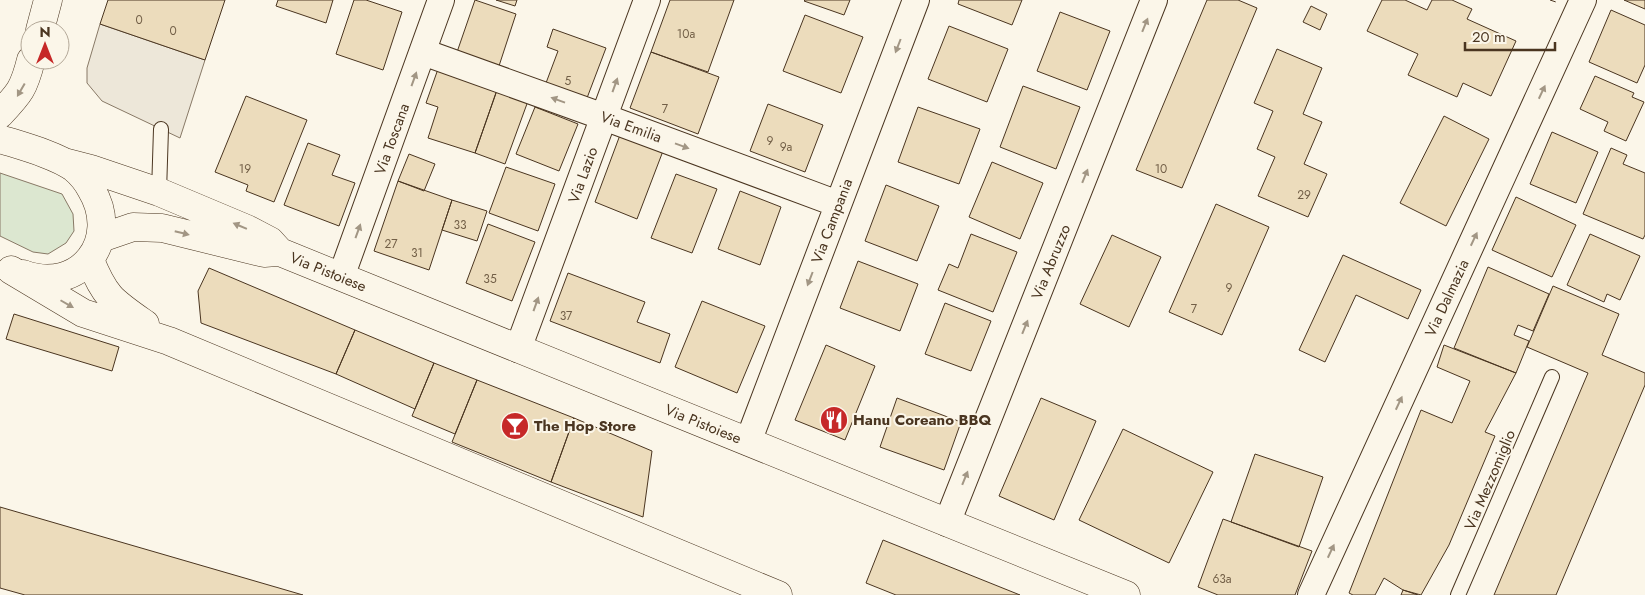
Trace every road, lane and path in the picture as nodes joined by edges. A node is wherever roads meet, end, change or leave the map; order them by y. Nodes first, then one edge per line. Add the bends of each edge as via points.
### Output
1 (48, 0) edge
2 (441, 0) edge
3 (647, 0) edge
4 (916, 0) edge
5 (1154, 0) edge
6 (1583, 0) edge
7 (43, 20) edge
8 (423, 52) junction
9 (28, 70) edge
10 (0, 114) edge
11 (604, 117) junction
12 (161, 129) dead end
13 (0, 139) edge
14 (64, 162) junction
15 (158, 192) junction
16 (838, 204) junction
17 (133, 227) junction
18 (95, 249) junction
19 (280, 252) junction
20 (5, 267) edge
21 (341, 277) junction
22 (169, 341) junction
23 (518, 349) junction
24 (1552, 377) dead end
25 (748, 442) junction
26 (947, 523) junction
27 (778, 595) edge
28 (1126, 595) edge
29 (1311, 595) edge
30 (1458, 595) edge

1 - 7 main road
2 - 8 street, Via Toscana
11 -> 3 street, Via Lazio
4 -> 16 street, Via Campania
26 -> 5 street, Via Abruzzo
29 -> 6 street, Via Dalmazia
11 -> 8 street, Via Emilia
21 -> 8 street, Via Toscana
9 -> 10 main road via 18,96
11 -> 16 street, Via Emilia
23 -> 11 street, Via Lazio
12 - 15 lane
13 - 14 main road
14 - 15 main road, Via Pistoiese
14 - 18 main road via 86,180 99,204 102,229
15 - 17 main road via 152,214
19 -> 15 main road, Via Pistoiese via 270,241 247,229
16 -> 25 street, Via Campania
17 - 18 main road, Via Pistoiese
17 -> 19 main road, Via Pistoiese via 162,228 264,253
18 - 20 main road, Via Pistoiese via 83,268 56,279 34,278
18 - 22 main road via 103,289 114,302
19 - 21 main road, Via Pistoiese
20 -> 22 main road via 83,313
21 - 23 main road, Via Pistoiese
22 - 27 main road
23 - 25 main road, Via Pistoiese
24 - 30 lane, Via Mezzomiglio
25 - 26 main road, Via Pistoiese
26 - 28 main road, Via Pistoiese

